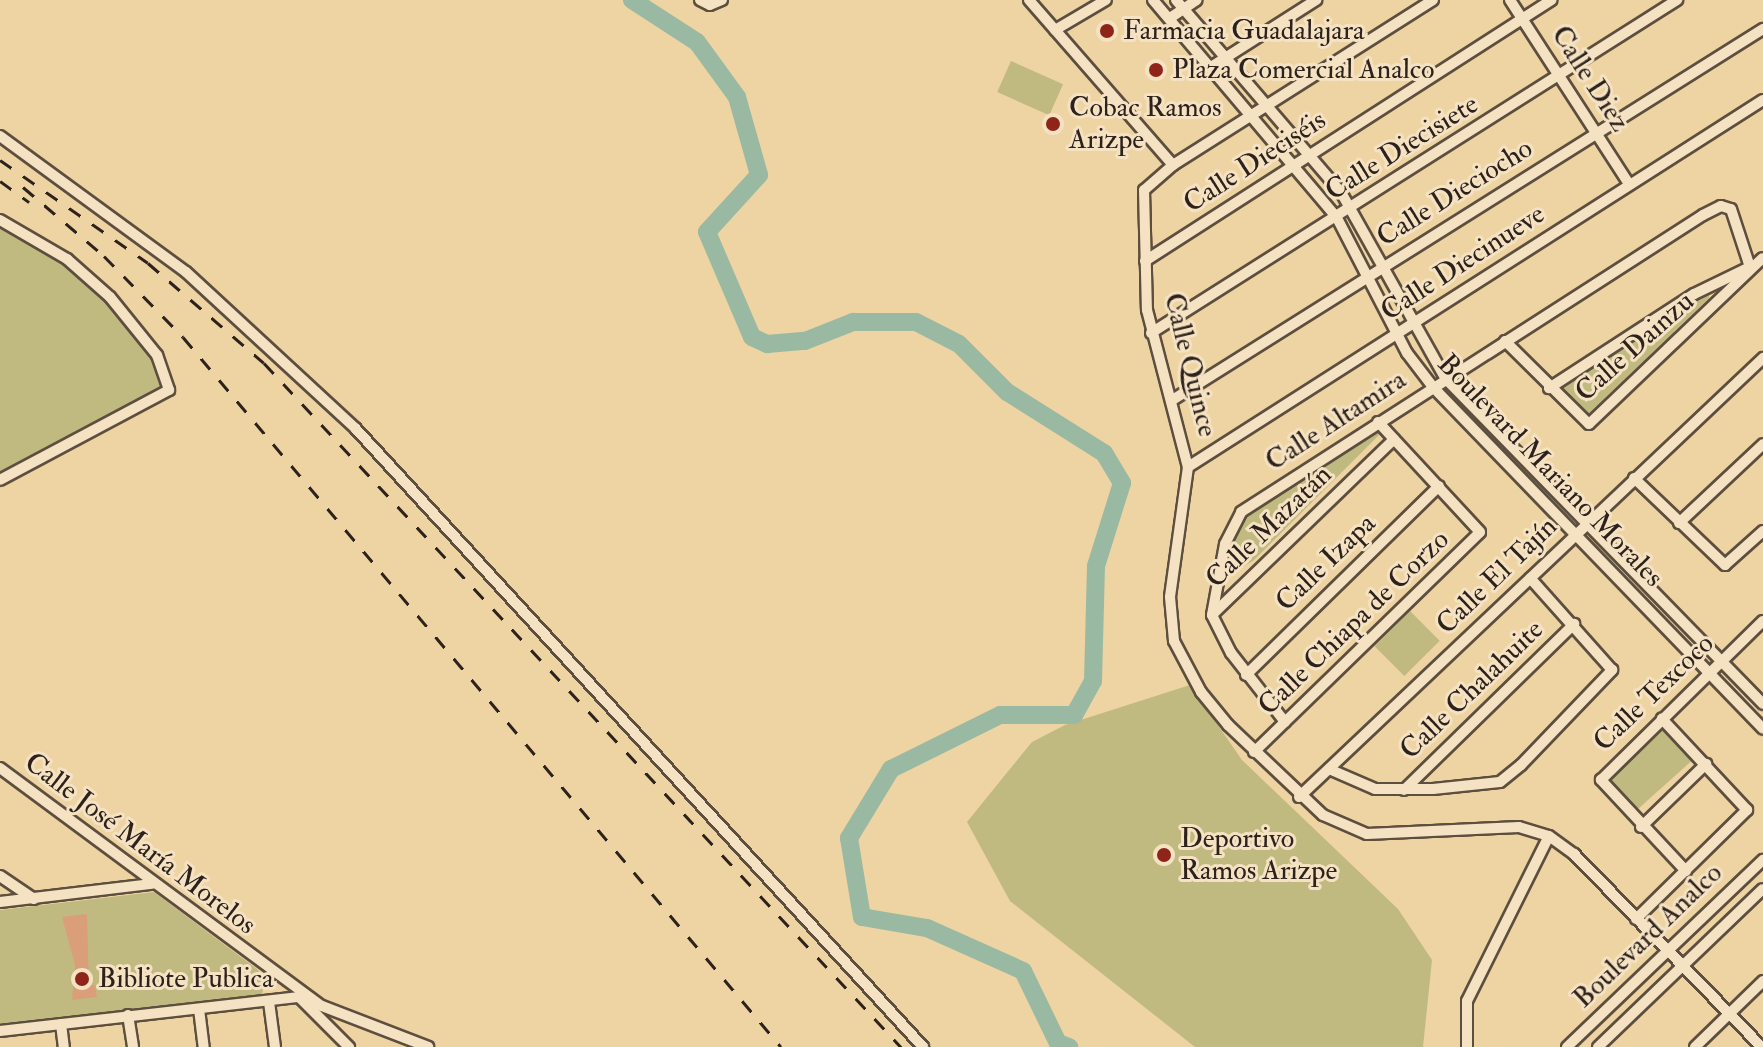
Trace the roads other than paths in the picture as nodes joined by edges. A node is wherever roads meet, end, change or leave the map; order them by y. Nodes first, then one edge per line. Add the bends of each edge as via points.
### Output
1 (700, 0) edge
2 (1029, 0) edge
3 (1106, 0) edge
4 (1153, 0) edge
5 (1197, 0) edge
6 (1316, 0) edge
7 (1433, 0) edge
8 (1510, 0) edge
9 (1552, 0) edge
10 (1677, 0) edge
11 (719, 2) edge
12 (1180, 4) edge
13 (1170, 18) junction
14 (1522, 19) junction
15 (1763, 29) edge
16 (1055, 30) junction
17 (1224, 58) junction
18 (1211, 67) junction
19 (1559, 77) junction
20 (1763, 100) edge
21 (1267, 108) junction
22 (1252, 117) junction
23 (1596, 132) junction
24 (0, 136) edge
25 (1310, 156) junction
26 (1173, 165) junction
27 (1295, 165) junction
28 (1629, 184) junction
29 (1352, 209) junction
30 (1337, 218) junction
31 (0, 220) edge
32 (1763, 258) edge
33 (1145, 261) junction
34 (1750, 267) junction
35 (1382, 268) junction
36 (1369, 276) junction
37 (1412, 325) junction
38 (1151, 333) junction
39 (1397, 334) junction
40 (1505, 341) junction
41 (1763, 358) edge
42 (1446, 379) junction
43 (1433, 387) junction
44 (1549, 388) junction
45 (1174, 399) junction
46 (1378, 422) junction
47 (1394, 439) junction
48 (1763, 444) edge
49 (1188, 467) junction
50 (1634, 478) junction
51 (0, 480) edge
52 (1439, 486) junction
53 (1588, 522) junction
54 (1679, 523) junction
55 (1763, 531) edge
56 (1577, 532) junction
57 (1530, 578) junction
58 (1212, 615) junction
59 (1763, 621) edge
60 (1574, 624) junction
61 (1721, 661) junction
62 (1709, 673) junction
63 (1246, 675) junction
64 (1763, 704) edge
65 (1662, 719) junction
66 (1285, 722) junction
67 (1763, 729) edge
68 (1254, 752) junction
69 (1706, 764) junction
70 (0, 768) edge
71 (1329, 769) junction
72 (1404, 790) junction
73 (1299, 797) junction
74 (1641, 827) junction
75 (1549, 836) junction
76 (1763, 860) edge
77 (1686, 871) junction
78 (0, 876) edge
79 (152, 884) junction
80 (1763, 889) edge
81 (34, 899) junction
82 (0, 902) edge
83 (1636, 919) junction
84 (1667, 951) junction
85 (1683, 967) junction
86 (1763, 981) edge
87 (303, 997) junction
88 (269, 1002) junction
89 (199, 1009) junction
90 (1729, 1014) junction
91 (128, 1015) junction
92 (61, 1024) junction
93 (0, 1031) edge
94 (64, 1047) edge
95 (133, 1047) edge
96 (204, 1047) edge
97 (275, 1047) edge
98 (349, 1047) edge
99 (428, 1047) edge
100 (923, 1047) edge
101 (1467, 1047) edge
102 (1567, 1047) edge
103 (1598, 1047) edge
104 (1695, 1047) edge
105 (1762, 1047) edge

1 - 11 street
2 - 16 street
3 - 16 street
4 - 13 street, Boulevard Mariano Morales
5 - 12 street
6 - 17 street
7 - 21 street, Calle Quince
8 - 14 street, Calle Diez
9 - 14 street, Calle Dieciséis
10 - 19 street, Calle Diecisiete
12 - 13 street
12 - 17 street, Boulevard Mariano Morales
13 - 18 street, Boulevard Mariano Morales
14 - 19 street, Calle Diez
14 - 25 street, Calle Dieciséis
15 - 23 street, Calle Dieciocho
16 - 26 street
17 - 18 street
17 - 21 street, Boulevard Mariano Morales
18 - 22 street, Boulevard Mariano Morales
19 - 23 street, Calle Diez
19 - 29 street, Calle Diecisiete
20 - 28 street, Calle Diecinueve
21 - 22 street, Calle Quince
21 - 25 street, Boulevard Mariano Morales
22 - 26 street, Calle Quince
22 - 27 street, Boulevard Mariano Morales
23 - 28 street, Calle Diez
23 - 35 street, Calle Dieciocho
24 - 100 street via 186,272 356,429
25 - 27 street, Calle Dieciséis
25 - 29 street, Boulevard Mariano Morales
26 - 33 street, Calle Quince via 1144,190
27 - 30 street, Boulevard Mariano Morales
27 - 33 street, Calle Dieciséis
28 - 37 street, Calle Diecinueve
29 - 30 street, Calle Diecisiete
29 - 35 street, Boulevard Mariano Morales
30 - 36 street, Boulevard Mariano Morales
30 - 38 street, Calle Diecisiete
31 - 51 street via 67,259 110,297 157,355 169,390
32 - 34 street, Calle Dainzu
33 - 38 street, Calle Quince
34 - 40 street, Calle Altamira via 1735,216 1721,206
34 - 44 street via 1694,294
34 - 44 street, Calle Dainzu via 1598,420 1581,420
35 - 36 street, Calle Dieciocho
35 - 37 street, Boulevard Mariano Morales
36 - 39 street, Boulevard Mariano Morales
36 - 45 street, Calle Dieciocho
37 - 39 street, Calle Diecinueve
37 - 42 street, Boulevard Mariano Morales
38 - 45 street, Calle Quince
39 - 43 street, Boulevard Mariano Morales
39 - 49 street, Calle Diecinueve
40 - 42 street, Calle Altamira
40 - 44 street, Calle Dainzu
41 - 50 street, Calle El Tajín
42 - 43 street, Calle Altamira
42 - 53 street, Boulevard Mariano Morales
43 - 46 street, Calle Altamira
43 - 56 street, Boulevard Mariano Morales
45 - 49 street, Calle Quince
46 - 47 street, Calle Chiapa de Corzo
46 - 58 street, Calle Altamira via 1241,512 1225,544
47 - 52 street, Calle Chiapa de Corzo
47 - 58 street, Calle Mazatán
48 - 54 street
49 - 68 street, Calle Quince via 1170,597 1174,641 1201,692
50 - 53 street, Calle El Tajín
50 - 54 street
52 - 63 street, Calle Izapa
52 - 66 street, Calle Chiapa de Corzo via 1477,524 1476,539
53 - 56 street, Calle El Tajín
53 - 61 street, Boulevard Mariano Morales
54 - 55 street via 1725,565
56 - 57 street, Calle El Tajín
56 - 62 street, Boulevard Mariano Morales
57 - 60 street
57 - 71 street, Calle El Tajín
58 - 63 street
59 - 61 street, Calle Texcoco
60 - 72 street, Calle Chalahuite
60 - 72 street via 1612,670 1569,720 1500,782
61 - 62 street, Calle Texcoco
61 - 64 street, Boulevard Mariano Morales
62 - 65 street, Calle Texcoco
62 - 67 street, Boulevard Mariano Morales
63 - 66 street
65 - 69 street
65 - 74 street, Calle Texcoco via 1601,780
66 - 68 street, Calle Chiapa de Corzo
68 - 73 street, Calle Quince
69 - 74 street
69 - 77 street via 1747,810
70 - 79 street, Calle José María Morelos
71 - 72 street via 1359,786
71 - 73 street, Calle El Tajín
73 - 75 street, Calle Quince via 1367,834 1506,827
74 - 77 street, Calle Texcoco
75 - 83 street
75 - 101 street via 1471,990 1463,1018
76 - 84 street, Boulevard Analco
77 - 83 street
78 - 81 street
79 - 81 street
79 - 87 street, Calle José María Morelos
80 - 85 street, Boulevard Analco
81 - 82 street
83 - 84 street
84 - 85 street
84 - 102 street, Boulevard Analco
85 - 90 street
85 - 103 street, Boulevard Analco
86 - 90 street
87 - 88 street
87 - 98 street, Calle José María Morelos
87 - 99 street, Calle José María Morelos via 350,1021
88 - 89 street
88 - 97 street
89 - 91 street
89 - 96 street
90 - 104 street
90 - 105 street
91 - 92 street
91 - 95 street
92 - 93 street
92 - 94 street

